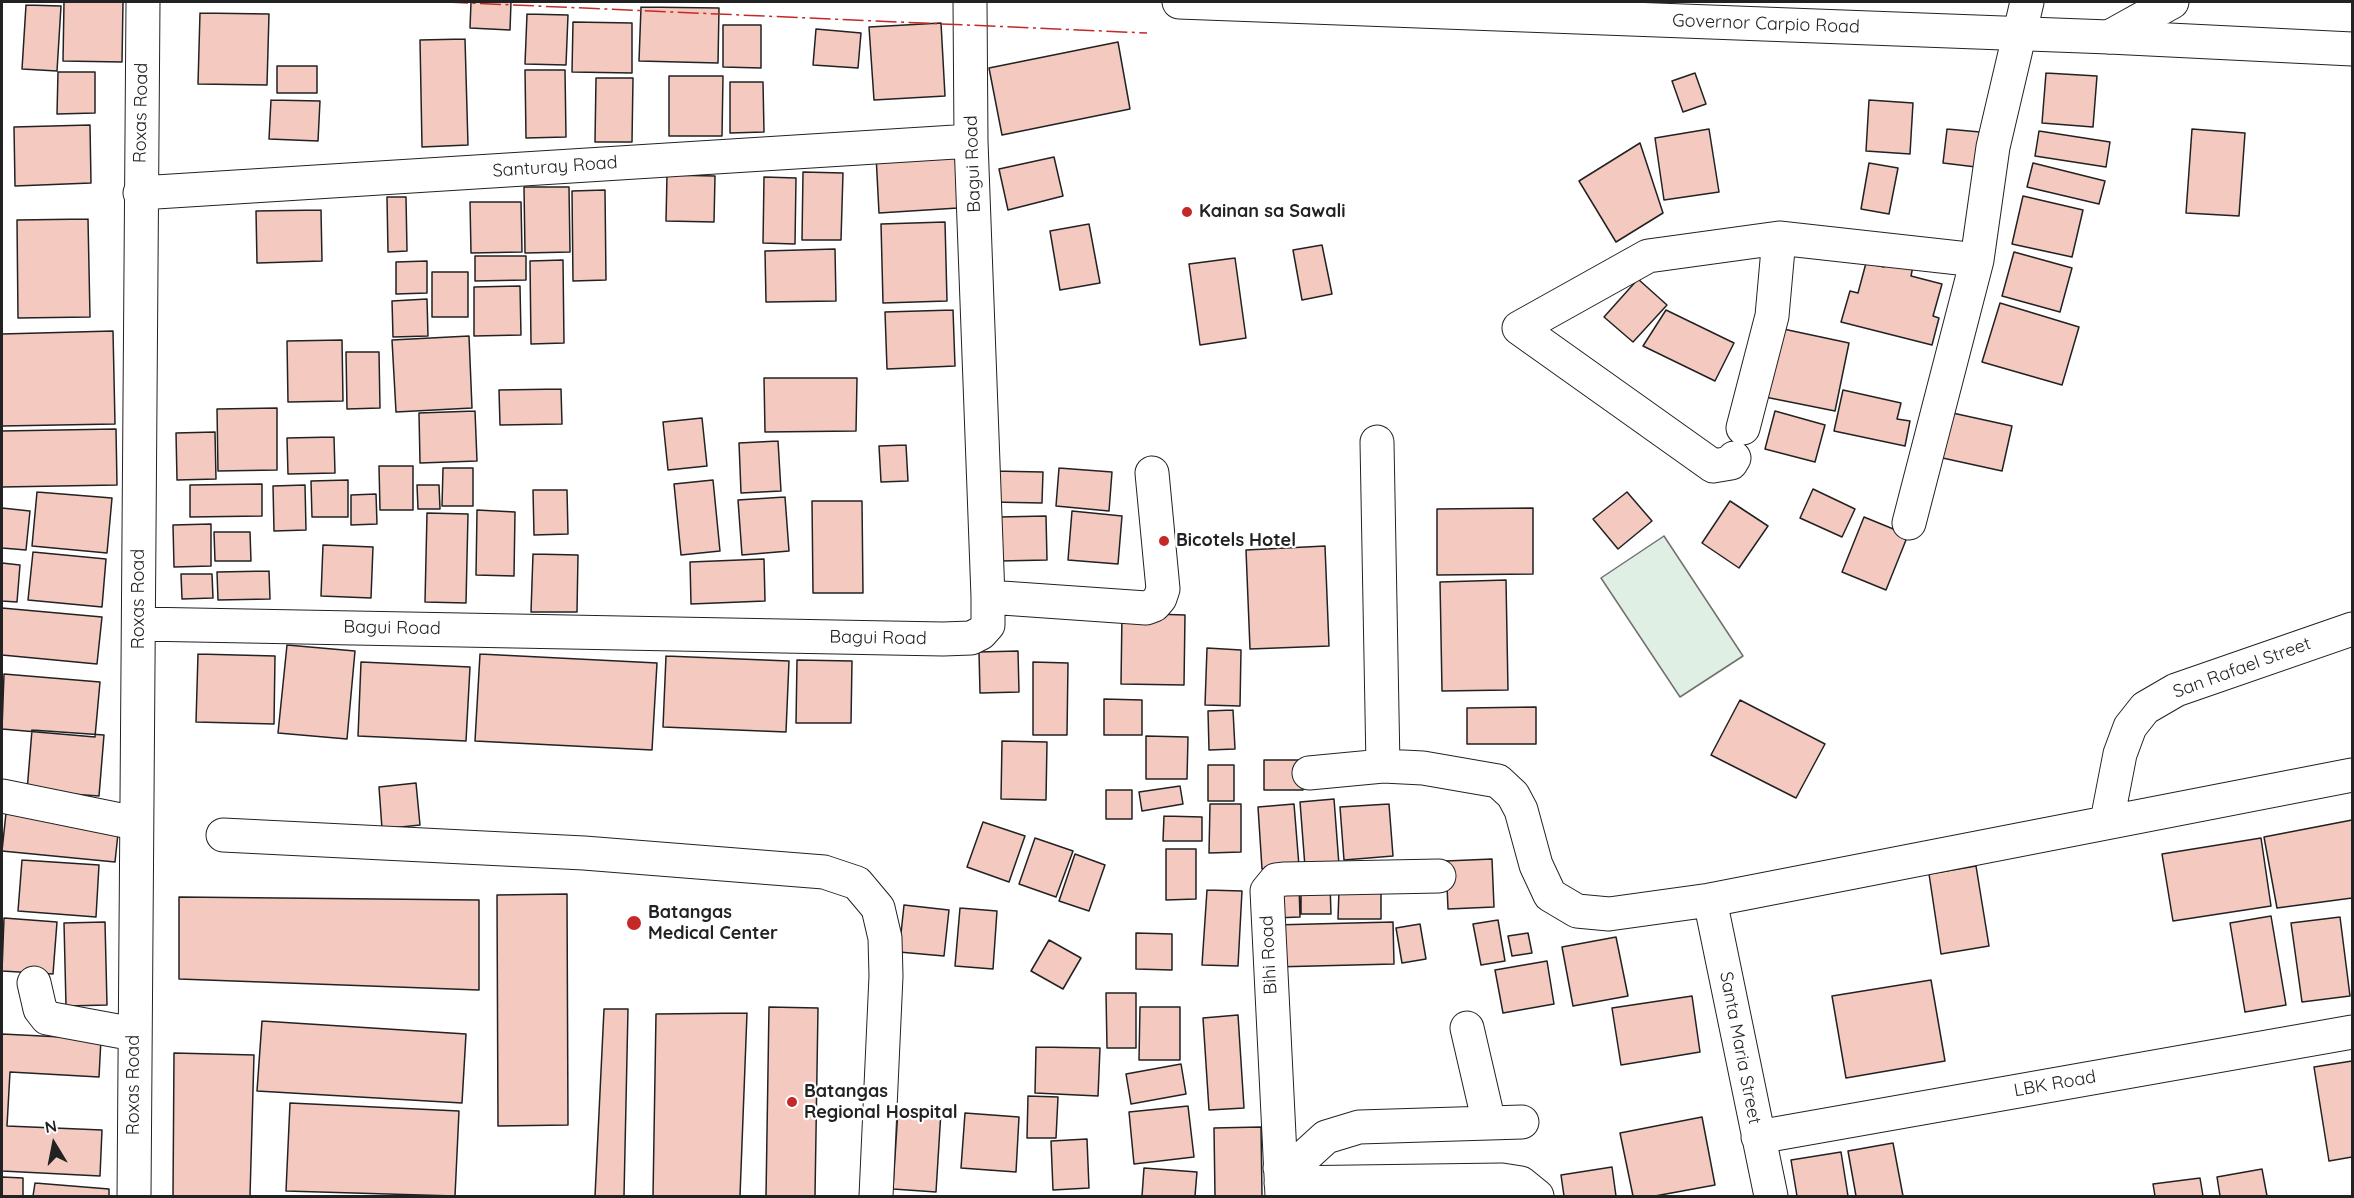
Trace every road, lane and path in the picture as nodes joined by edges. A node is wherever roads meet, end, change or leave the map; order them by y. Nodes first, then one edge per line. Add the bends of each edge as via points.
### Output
1 (143, 2) edge
2 (970, 2) edge
3 (1179, 2) edge
4 (2027, 2) edge
5 (2172, 2) edge
6 (2018, 34) junction
7 (2109, 37) junction
8 (2352, 49) edge
9 (971, 141) junction
10 (140, 193) junction
11 (1779, 238) junction
12 (1977, 261) junction
13 (1377, 442) dead end
14 (1152, 473) dead end
15 (1909, 523) dead end
16 (988, 597) junction
17 (140, 624) junction
18 (2352, 629) edge
19 (1383, 766) junction
20 (1309, 773) dead end
21 (2352, 775) edge
22 (2, 796) edge
23 (2107, 821) junction
24 (135, 823) junction
25 (223, 835) dead end
26 (1439, 876) dead end
27 (1710, 900) junction
28 (34, 983) dead end
29 (1467, 1028) dead end
30 (2352, 1032) edge
31 (134, 1034) junction
32 (1522, 1122) dead end
33 (1489, 1123) junction
34 (1758, 1137) junction
35 (1281, 1183) edge
36 (134, 1197) edge
37 (876, 1197) edge
38 (1537, 1197) edge
39 (1771, 1197) edge

1 - 10 street, Roxas Road
2 - 9 street, Bagui Road
3 - 6 street, Governor Carpio Road
4 - 6 street
5 - 7 street
6 - 7 street, Governor Carpio Road
6 - 12 street via 1993,147
7 - 8 street, Governor Carpio Road
9 - 10 street, Santuray Road
9 - 16 street, Bagui Road
10 - 17 street, Roxas Road
11 - 11 street via 1648,256 1519,328 1713,466 1731,464 1772,316
11 - 12 street
12 - 15 street
13 - 19 street
14 - 16 street via 1162,589 1154,604 1146,608
16 - 17 street, Bagui Road via 988,625 981,633 961,638
17 - 24 street, Roxas Road
18 - 23 street, San Rafael Street via 2176,690 2145,708 2130,728 2120,753
19 - 20 street
19 - 27 street via 1423,768 1498,781 1513,795 1521,810 1536,865 1550,895 1577,911 1609,914
21 - 23 street
22 - 24 street
23 - 27 street
24 - 31 street, Roxas Road
25 - 37 street via 584,853 824,872 857,883 878,908 885,938
26 - 35 street, Bihi Road via 1285,879 1276,880 1267,891
27 - 34 street, Santa Maria Street
28 - 31 street via 40,1010 47,1018
29 - 33 street
30 - 34 street, LBK Road
31 - 36 street, Roxas Road
32 - 33 street
33 - 35 street via 1339,1131 1326,1137
34 - 39 street, Santa Maria Street
35 - 38 street via 1502,1180 1521,1183

